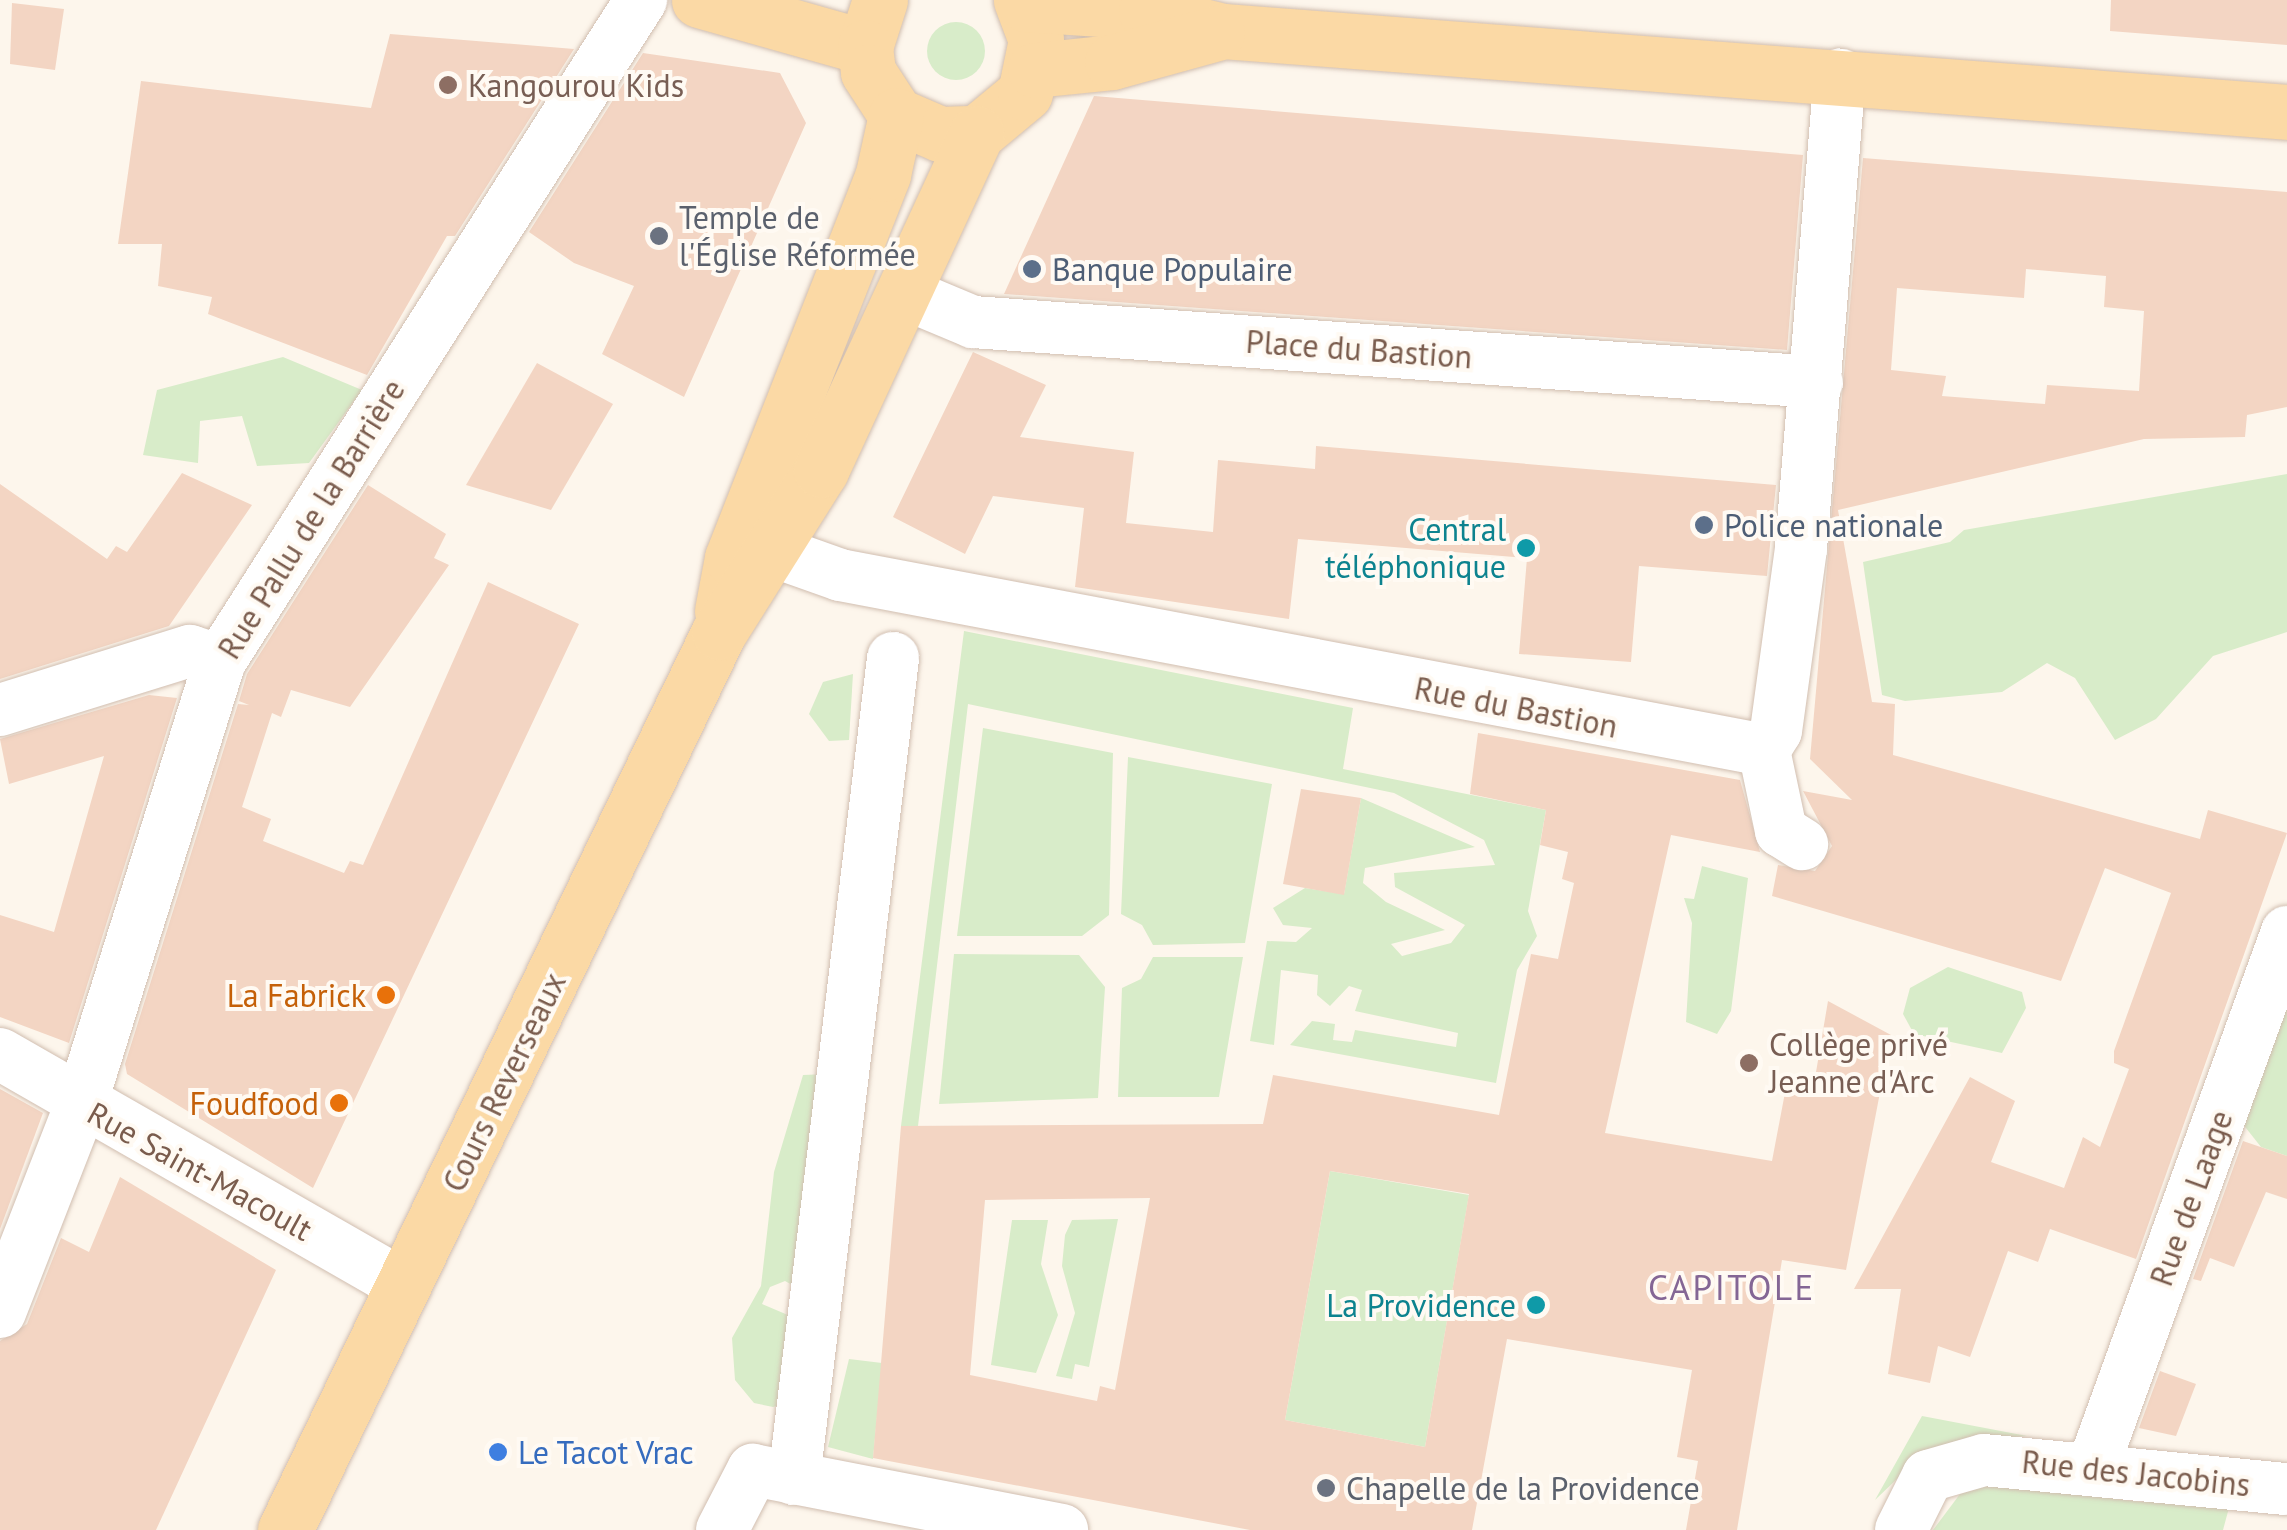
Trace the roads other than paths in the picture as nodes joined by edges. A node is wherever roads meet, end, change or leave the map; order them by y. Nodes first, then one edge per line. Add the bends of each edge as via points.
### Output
1 (641, 0) edge
2 (699, 0) edge
3 (1023, 2) edge
4 (1207, 16) edge
5 (873, 23) edge
6 (1035, 70) junction
7 (1840, 76) junction
8 (2287, 112) edge
9 (896, 115) junction
10 (977, 134) junction
11 (906, 294) junction
12 (1817, 382) junction
13 (793, 395) junction
14 (776, 552) junction
15 (719, 632) junction
16 (893, 658) dead end
17 (220, 660) junction
18 (0, 710) edge
19 (1764, 750) junction
20 (1802, 844) dead end
21 (2287, 932) edge
22 (0, 1054) edge
23 (81, 1104) junction
24 (402, 1284) junction
25 (0, 1312) edge
26 (2094, 1464) junction
27 (774, 1475) junction
28 (2287, 1489) edge
29 (285, 1530) edge
30 (722, 1530) edge
31 (1062, 1530) edge
32 (1900, 1530) edge

1 - 17 street, Rue Pallu de la Barrière
2 - 5 main road
3 - 4 main road
3 - 6 main road
4 - 6 main road via 1112,62
4 - 7 main road
5 - 9 main road via 878,96
6 - 10 main road via 1009,112
7 - 8 main road
7 - 12 street
9 - 10 main road via 940,134
9 - 13 main road, Cours Reverseaux via 883,174
10 - 11 main road, Cours Reverseaux
11 - 12 street, Place du Bastion via 973,322
11 - 14 main road, Cours Reverseaux
12 - 19 street via 1776,731
13 - 14 street via 803,441 762,537
13 - 15 main road, Cours Reverseaux via 732,558
14 - 15 main road, Cours Reverseaux
14 - 19 street, Rue du Bastion via 840,574
15 - 24 main road, Cours Reverseaux
16 - 27 street
17 - 18 street via 190,651
17 - 23 street, Rue Pallu de la Barrière
19 - 20 street via 1781,831
21 - 26 street, Rue de Laage
22 - 23 street, Rue Saint-Macoult
23 - 24 street, Rue Saint-Macoult
23 - 25 street, Rue Pallu de la Barrière
24 - 29 main road, Cours Reverseaux
26 - 28 street, Rue des Jacobins
26 - 32 street, Rue des Jacobins via 1950,1466 1928,1476
27 - 30 street
27 - 31 street

